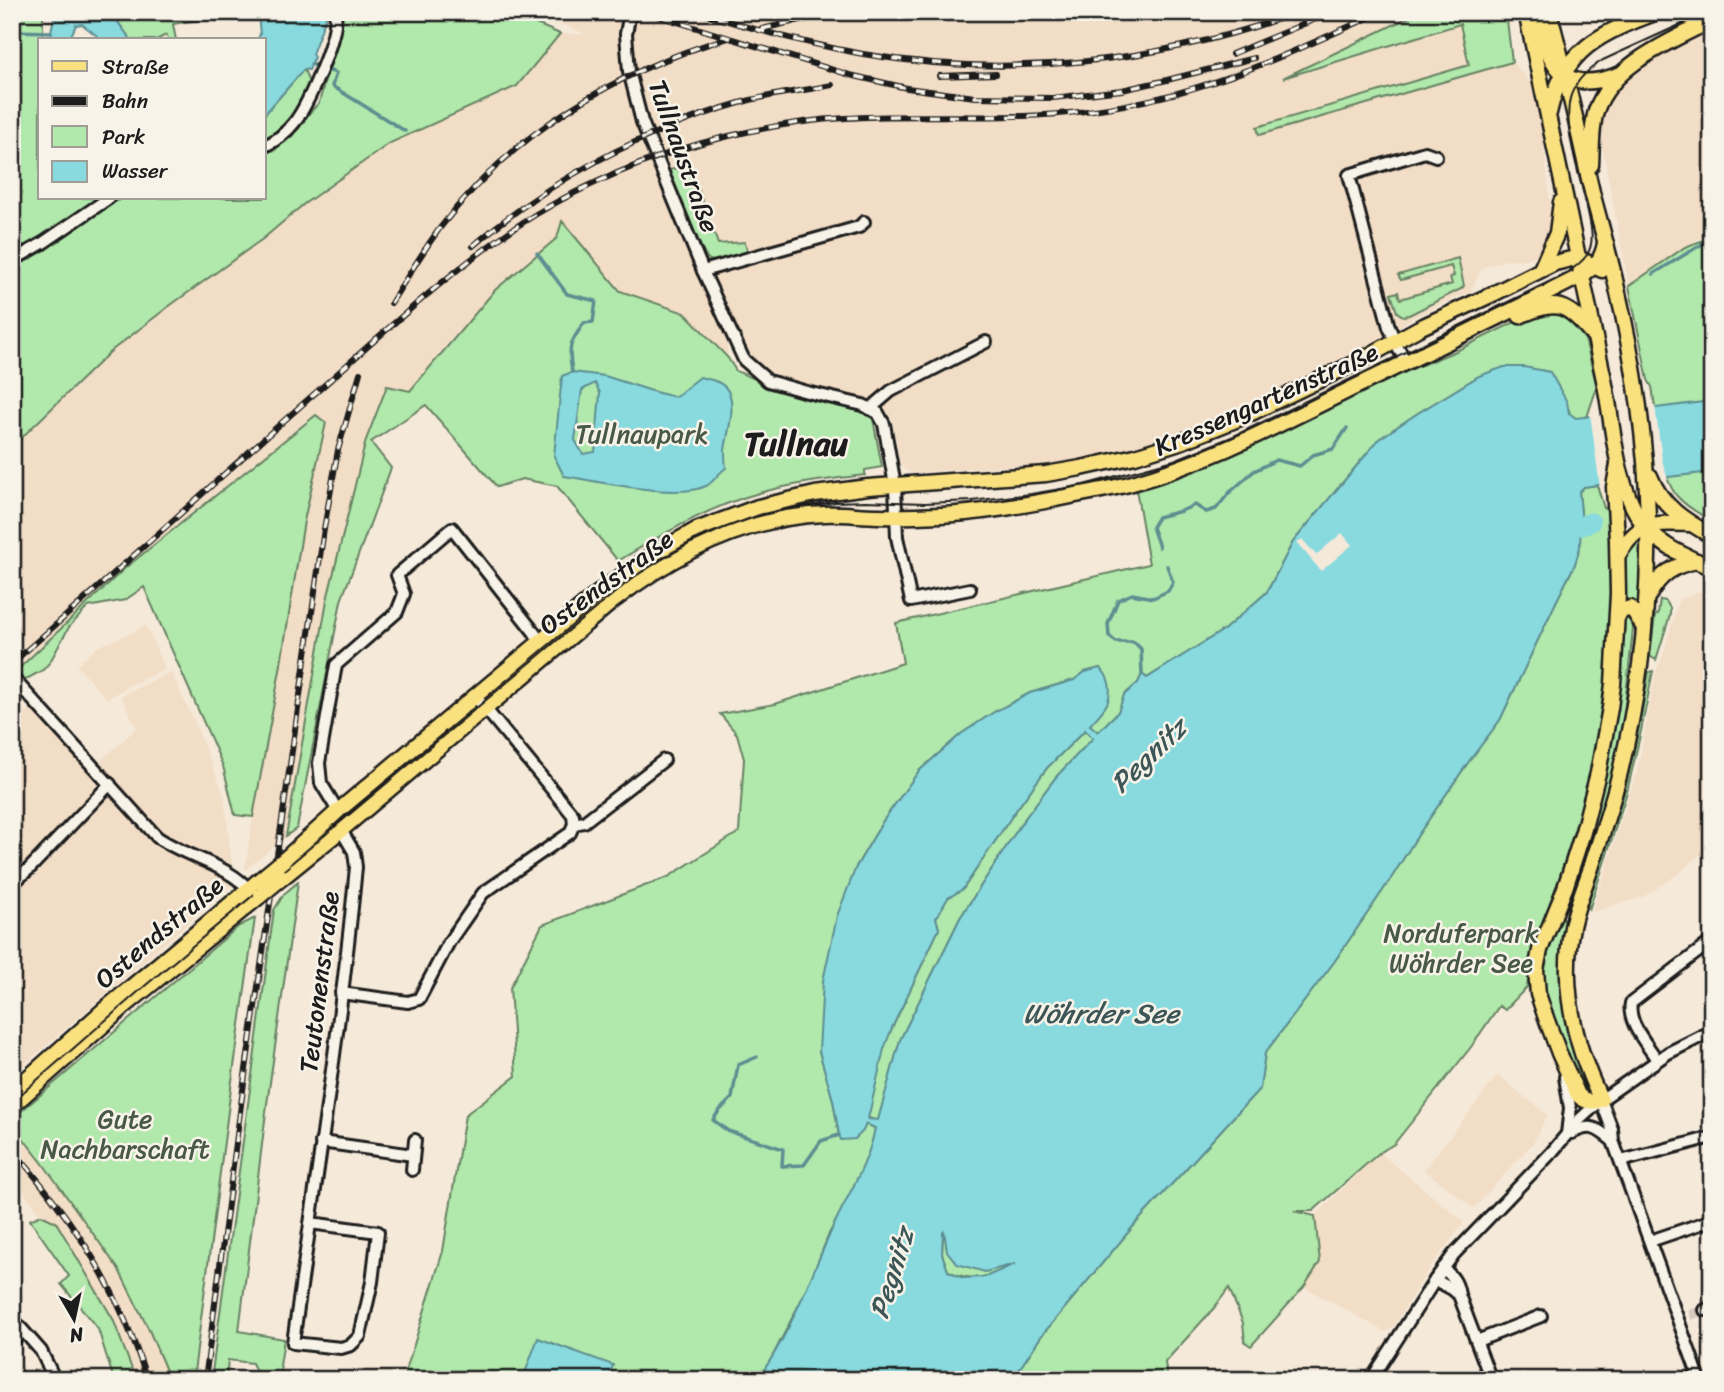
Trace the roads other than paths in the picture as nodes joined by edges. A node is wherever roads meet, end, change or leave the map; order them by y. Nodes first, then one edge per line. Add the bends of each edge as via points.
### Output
1 (335, 12) edge
2 (630, 12) edge
3 (1526, 12) edge
4 (1535, 12) edge
5 (1549, 12) edge
6 (1657, 12) edge
7 (1691, 12) edge
8 (1705, 23) edge
9 (1565, 73) junction
10 (1619, 75) junction
11 (1548, 118) junction
12 (266, 145) edge
13 (1436, 156) dead end
14 (1590, 180) junction
15 (1563, 187) junction
16 (107, 200) edge
17 (864, 222) dead end
18 (1605, 240) junction
19 (1578, 259) junction
20 (12, 261) edge
21 (1596, 266) junction
22 (1541, 269) junction
23 (703, 271) junction
24 (1582, 275) junction
25 (1615, 279) junction
26 (1472, 329) junction
27 (1595, 338) junction
28 (1395, 341) junction
29 (986, 342) dead end
30 (1407, 362) junction
31 (870, 409) junction
32 (1649, 482) junction
33 (895, 485) junction
34 (1620, 486) junction
35 (896, 516) junction
36 (1689, 524) junction
37 (1648, 528) junction
38 (1712, 536) edge
39 (1618, 555) junction
40 (1697, 561) junction
41 (1712, 568) edge
42 (970, 589) dead end
43 (1647, 600) junction
44 (1617, 617) junction
45 (1644, 628) junction
46 (540, 642) junction
47 (12, 677) edge
48 (475, 696) junction
49 (485, 709) junction
50 (664, 760) dead end
51 (110, 784) junction
52 (338, 811) junction
53 (574, 824) junction
54 (341, 830) junction
55 (12, 884) edge
56 (1565, 888) junction
57 (256, 891) junction
58 (1575, 918) junction
59 (1712, 941) edge
60 (341, 993) junction
61 (1712, 1031) edge
62 (1559, 1053) junction
63 (1657, 1060) junction
64 (12, 1092) edge
65 (1601, 1100) junction
66 (12, 1106) edge
67 (1566, 1136) junction
68 (1712, 1137) edge
69 (415, 1140) dead end
70 (1612, 1141) junction
71 (321, 1142) junction
72 (413, 1155) junction
73 (1620, 1161) junction
74 (412, 1170) dead end
75 (1712, 1220) edge
76 (310, 1223) junction
77 (1650, 1241) junction
78 (1443, 1268) junction
79 (1435, 1280) junction
80 (1459, 1295) junction
81 (1541, 1316) dead end
82 (12, 1318) edge
83 (23, 1331) junction
84 (12, 1341) edge
85 (1477, 1341) junction
86 (55, 1380) edge
87 (1370, 1380) edge
88 (1491, 1380) edge
89 (1700, 1380) edge

1 - 12 street via 335,32 312,94 293,124
2 - 23 street, Tullnaustraße via 626,34 629,71 639,112
3 - 11 main road
4 - 9 main road via 1550,55
5 - 9 main road
6 - 9 main road via 1596,40
7 - 8 main road via 1693,22
8 - 10 main road
9 - 10 main road via 1588,83
9 - 11 main road
9 - 14 main road
10 - 14 main road via 1595,113
11 - 15 main road
13 - 28 street, Kressengartenstraße via 1425,152 1349,174
14 - 18 main road
15 - 19 main road
15 - 22 main road via 1557,233
16 - 20 street
17 - 23 street, Tullnaustraße
18 - 21 main road
18 - 25 main road
19 - 21 main road
19 - 22 main road, Kressengartenstraße
19 - 24 main road
21 - 24 main road, Kressengartenstraße
21 - 25 main road
22 - 28 main road, Kressengartenstraße
23 - 31 street, Tullnaustraße via 744,360 768,381
24 - 26 main road, Kressengartenstraße
24 - 27 main road
25 - 32 main road
26 - 27 main road, Kressengartenstraße via 1504,324 1555,306 1573,312
26 - 30 main road, Kressengartenstraße
27 - 34 main road
28 - 30 street, Kressengartenstraße
28 - 33 main road, Kressengartenstraße via 1235,421 1143,454 1046,474
29 - 31 street via 891,391
30 - 35 main road, Kressengartenstraße via 1225,450 1128,484 992,511
31 - 33 street via 884,424
32 - 36 main road
32 - 37 main road
33 - 35 street
33 - 46 main road, Ostendstraße via 781,501 696,530 625,572
34 - 37 main road
34 - 39 main road
35 - 42 street via 911,601
35 - 49 main road, Ostendstraße via 811,515 709,541 627,591
36 - 37 main road
36 - 38 main road
37 - 39 main road via 1632,536
37 - 40 main road via 1666,546
37 - 43 main road
39 - 44 main road
40 - 41 main road
40 - 43 main road via 1664,573
43 - 45 main road
44 - 45 main road via 1630,608
44 - 56 main road via 1602,753
45 - 58 main road via 1619,777
46 - 48 main road, Ostendstraße
46 - 52 street via 452,528 397,575 404,594 397,612 336,666 319,763 321,783
47 - 51 street
48 - 49 street
48 - 52 main road, Ostendstraße
49 - 53 street via 573,815
49 - 54 main road, Ostendstraße
50 - 53 street via 584,822
51 - 55 street
51 - 57 street via 157,837
52 - 54 main road
52 - 57 main road, Ostendstraße, bridge
53 - 60 street via 570,833 483,893 449,942 419,999 408,1002
54 - 57 main road, Ostendstraße, bridge via 284,877
54 - 60 street, Teutonenstraße via 356,858
56 - 58 main road via 1566,910
56 - 62 main road via 1536,970 1538,994
57 - 64 main road, Ostendstraße via 105,1009
57 - 66 main road, Ostendstraße
58 - 65 main road via 1569,952 1570,1007 1583,1058
59 - 63 street via 1632,1003 1633,1022
60 - 71 street, Teutonenstraße
61 - 63 street
62 - 65 main road via 1579,1097
62 - 67 street via 1570,1104
63 - 65 street
65 - 67 street
65 - 70 street
67 - 70 street via 1590,1127
67 - 78 street
68 - 73 street
69 - 72 street
70 - 73 street
71 - 72 street
71 - 76 street, Teutonenstraße
72 - 74 street
73 - 77 street
75 - 77 street
76 - 76 street, Teutonenstraße via 293,1343 341,1348 360,1336 378,1232
77 - 89 street via 1683,1318
78 - 79 street
78 - 80 street via 1454,1278
79 - 80 street
79 - 87 street
80 - 85 street
81 - 85 street
82 - 83 street
83 - 84 street
83 - 86 street via 41,1351
85 - 88 street

